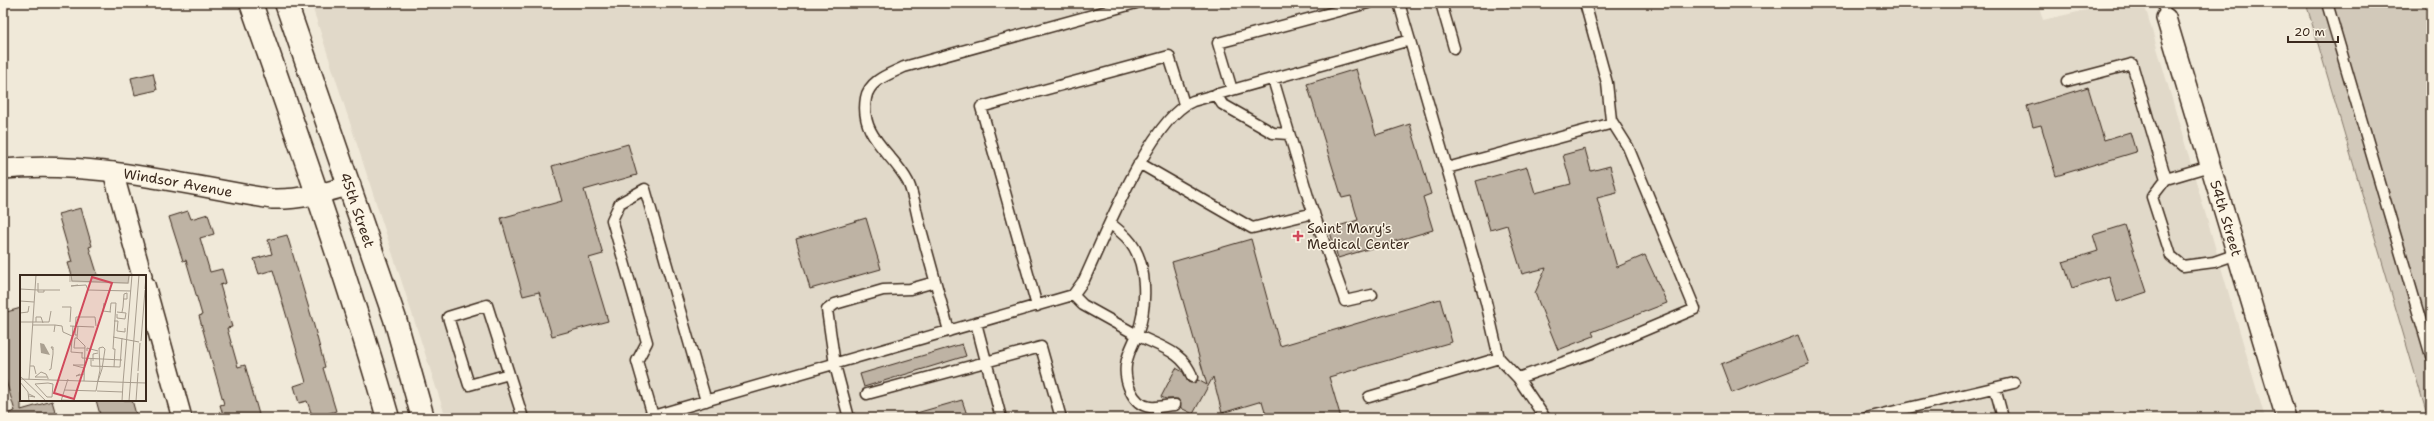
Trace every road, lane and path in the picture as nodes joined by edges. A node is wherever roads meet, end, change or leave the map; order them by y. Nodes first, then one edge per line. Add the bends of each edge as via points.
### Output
1 (251, 3) edge
2 (286, 3) edge
3 (1136, 3) edge
4 (1368, 3) edge
5 (1400, 3) edge
6 (1441, 3) edge
7 (1585, 3) edge
8 (2327, 3) edge
9 (2165, 10) edge
10 (1410, 40) junction
11 (1454, 48) dead end
12 (1273, 79) junction
13 (2067, 81) dead end
14 (1232, 90) junction
15 (1216, 94) junction
16 (1184, 104) junction
17 (1613, 123) junction
18 (1289, 134) junction
19 (1139, 163) junction
20 (2210, 166) junction
21 (1447, 168) junction
22 (3, 169) edge
23 (113, 172) junction
24 (2166, 179) junction
25 (351, 185) junction
26 (319, 194) junction
27 (1314, 212) junction
28 (1111, 224) junction
29 (2237, 254) junction
30 (142, 275) edge
31 (935, 282) junction
32 (146, 289) edge
33 (1073, 295) junction
34 (1372, 295) dead end
35 (1037, 306) junction
36 (976, 323) junction
37 (949, 331) junction
38 (1137, 335) junction
39 (2431, 356) edge
40 (1499, 358) junction
41 (987, 361) junction
42 (835, 365) junction
43 (509, 374) junction
44 (1192, 377) dead end
45 (1518, 378) junction
46 (2014, 383) dead end
47 (1995, 388) junction
48 (867, 394) dead end
49 (1369, 397) dead end
50 (706, 401) junction
51 (1175, 405) dead end
52 (649, 417) edge
53 (182, 418) edge
54 (388, 418) edge
55 (423, 418) edge
56 (523, 418) edge
57 (849, 418) edge
58 (1001, 418) edge
59 (1061, 418) edge
60 (1545, 418) edge
61 (1866, 418) edge
62 (2003, 418) edge
63 (2286, 418) edge

1 - 26 main road
2 - 25 main road, 45th Street
3 - 31 lane via 904,67 880,78 872,86 866,97 866,115 870,131 880,148 908,182
4 - 14 lane via 1218,43
5 - 10 lane
6 - 11 lane
7 - 17 lane via 1606,83
8 - 39 lane
9 - 20 street, 54th Street
10 - 12 lane
10 - 21 lane
12 - 14 lane
12 - 18 lane
13 - 24 lane via 2132,64
14 - 15 lane
15 - 16 lane
15 - 18 lane via 1222,104 1273,133
16 - 19 lane via 1162,126
16 - 35 lane via 1169,56 981,107
17 - 21 lane
17 - 45 lane via 1628,147 1695,309 1591,353
18 - 27 lane
19 - 27 lane via 1252,228
19 - 28 lane
20 - 24 lane
20 - 29 street, 54th Street
21 - 40 lane via 1486,302
22 - 23 street, Windsor Avenue via 56,168
23 - 26 street, Windsor Avenue via 272,199
23 - 30 street
24 - 29 lane via 2152,197 2171,256 2184,266 2214,262
25 - 26 street, Windsor Avenue
25 - 55 main road, 45th Street via 395,319
26 - 54 main road
27 - 34 lane via 1345,301
28 - 33 lane via 1082,284
28 - 38 lane via 1128,239 1139,260 1145,284 1143,318
29 - 63 street, 54th Street
31 - 37 lane
31 - 42 lane via 910,289 883,290 835,304 827,310
32 - 53 street
33 - 35 lane
33 - 38 lane via 1083,305
35 - 36 lane
36 - 37 lane
36 - 41 lane
37 - 42 lane
38 - 44 lane via 1176,353 1189,367
38 - 51 lane via 1126,364 1126,380 1131,394 1150,408
40 - 45 lane
40 - 49 lane
41 - 48 lane
41 - 58 lane
41 - 59 lane via 1041,347
42 - 50 lane
42 - 57 lane
43 - 43 lane via 487,305 448,317 469,385
43 - 56 lane
45 - 60 lane
46 - 47 lane
47 - 61 lane
47 - 62 lane
50 - 52 lane
50 - 52 lane via 645,189 620,203 612,220 647,342 637,361

